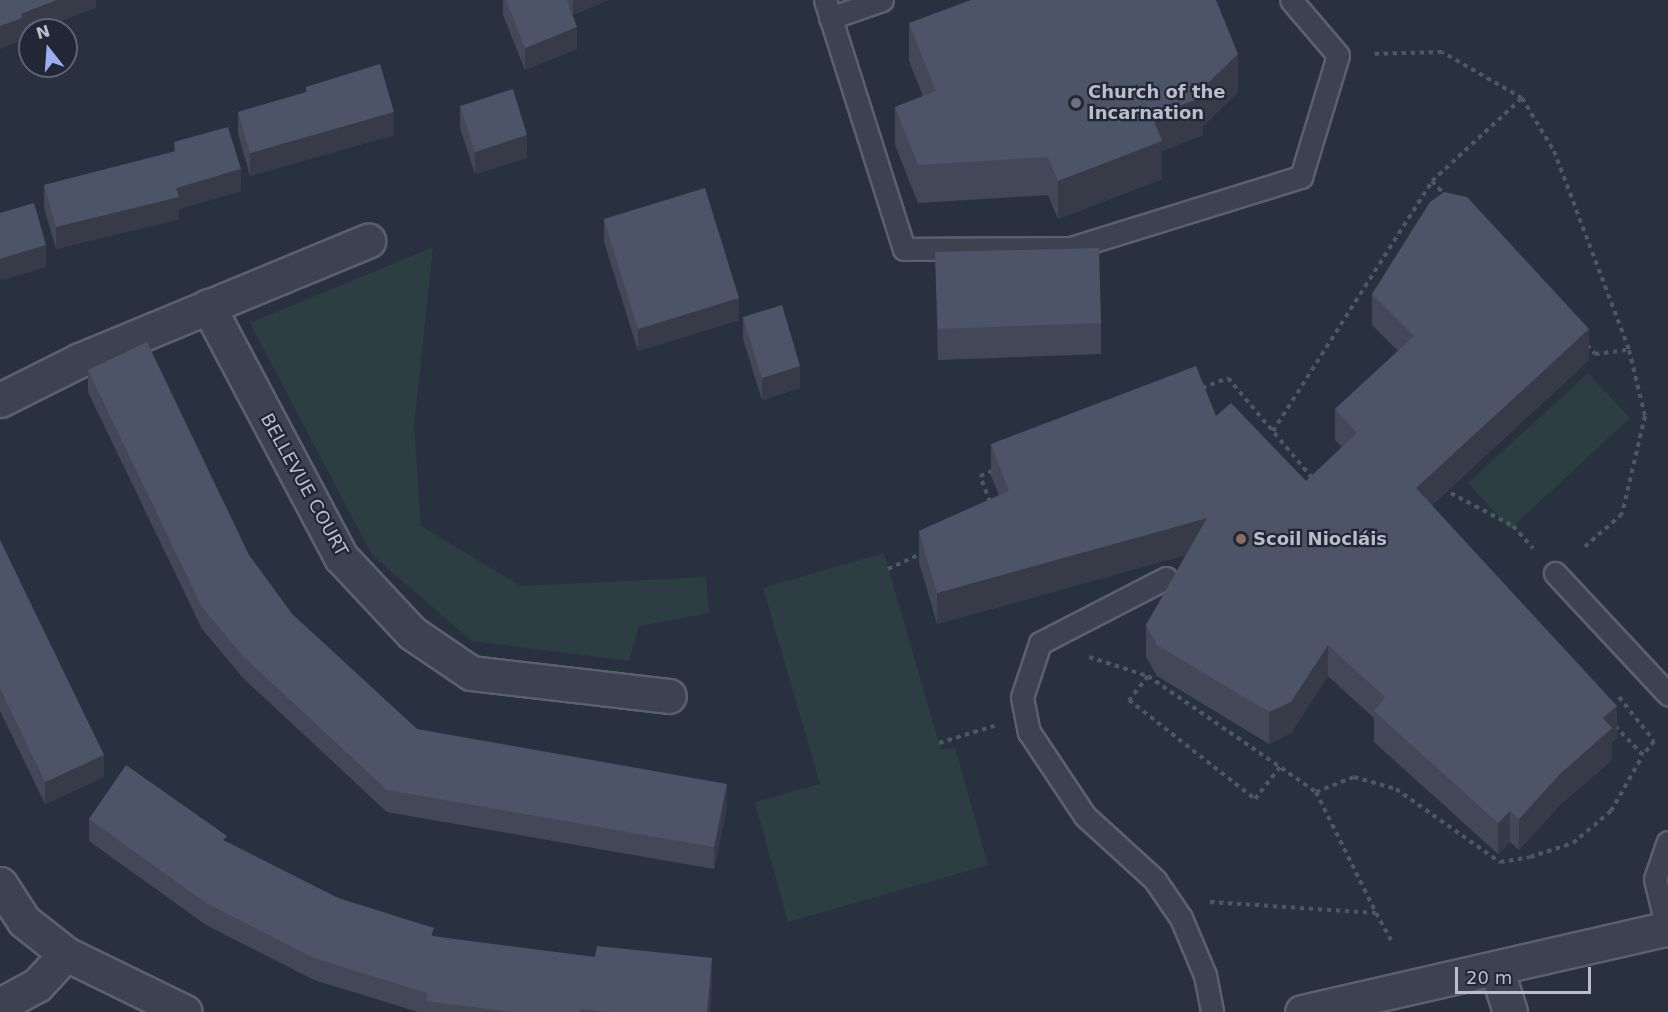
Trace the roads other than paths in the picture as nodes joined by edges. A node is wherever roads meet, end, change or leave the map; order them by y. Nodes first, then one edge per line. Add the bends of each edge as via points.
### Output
1 (882, 0) edge
2 (1291, 0) edge
3 (828, 9) edge
4 (368, 241) dead end
5 (208, 306) junction
6 (0, 400) edge
7 (1555, 573) road end
8 (1166, 578) dead end
9 (1668, 694) edge
10 (669, 696) dead end
11 (1668, 842) edge
12 (0, 884) edge
13 (1667, 928) edge
14 (66, 954) junction
15 (1496, 968) junction
16 (0, 1005) edge
17 (185, 1012) edge
18 (1212, 1012) edge
19 (1302, 1012) edge
20 (1510, 1012) edge

1 - 3 lane
2 - 3 lane via 1338,55 1301,177 1071,248 904,249
4 - 5 street
5 - 6 street via 80,360
5 - 10 street, BELLEVUE COURT via 341,556 412,633 471,673
7 - 9 lane
8 - 18 lane via 1040,643 1022,697 1029,732 1085,816 1155,880 1171,903 1205,975
11 - 13 lane via 1655,879
12 - 14 street via 24,921
13 - 15 street
14 - 16 street via 37,985
14 - 17 street
15 - 19 street
15 - 20 street

